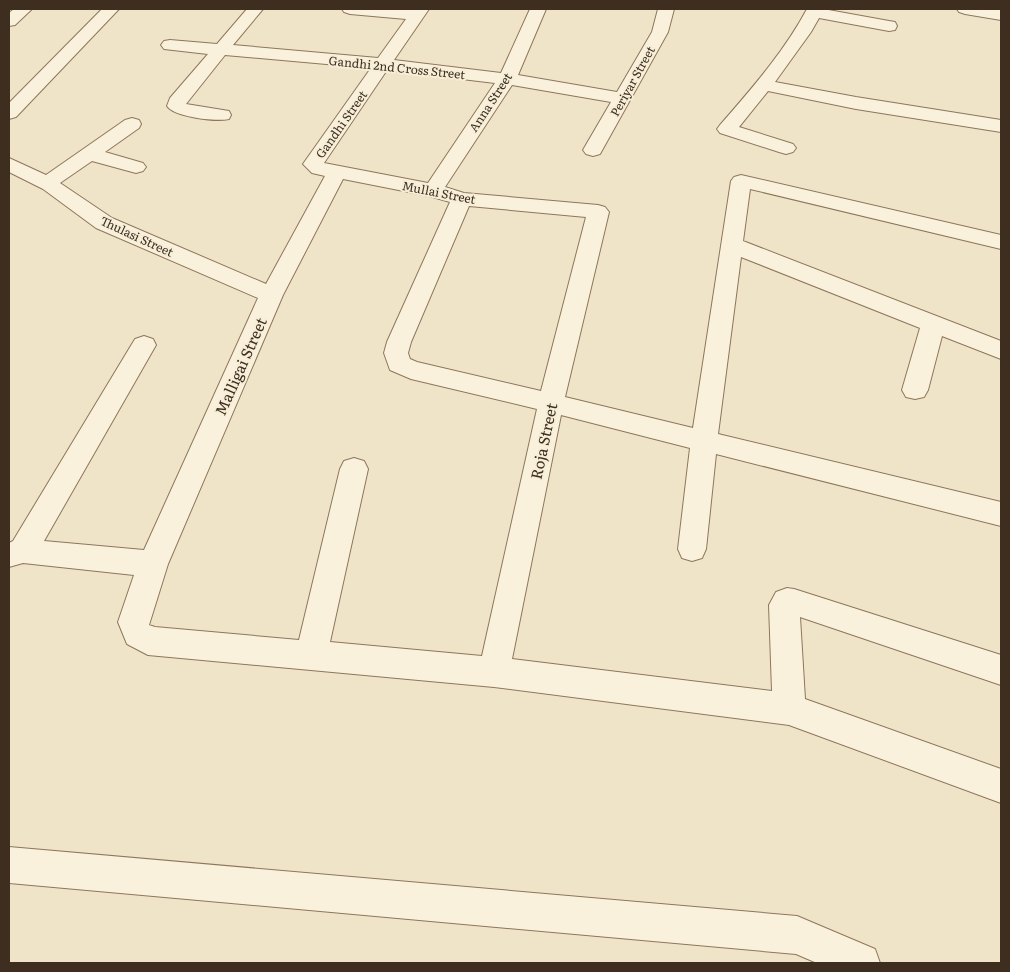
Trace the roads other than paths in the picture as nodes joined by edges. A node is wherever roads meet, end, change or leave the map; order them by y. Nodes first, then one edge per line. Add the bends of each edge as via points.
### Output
1 (24, 9) edge
2 (111, 9) edge
3 (255, 9) edge
4 (350, 9) edge
5 (538, 9) edge
6 (666, 9) edge
7 (965, 9) edge
8 (814, 10) edge
9 (419, 12) edge
10 (1001, 15) edge
11 (9, 21) edge
12 (889, 26) dead end
13 (170, 46) dead end
14 (221, 51) junction
15 (383, 64) junction
16 (507, 79) junction
17 (764, 85) junction
18 (622, 98) junction
19 (9, 113) edge
20 (222, 114) dead end
21 (132, 124) dead end
22 (1001, 126) edge
23 (786, 148) dead end
24 (593, 150) dead end
25 (90, 154) junction
26 (9, 164) edge
27 (313, 164) joint
28 (136, 167) dead end
29 (337, 172) junction
30 (47, 183) junction
31 (433, 190) junction
32 (462, 198) junction
33 (598, 212) joint
34 (1001, 242) edge
35 (732, 245) junction
36 (272, 295) junction
37 (933, 324) junction
38 (144, 345) dead end
39 (1001, 350) edge
40 (915, 390) dead end
41 (551, 402) junction
42 (704, 441) junction
43 (354, 469) dead end
44 (1001, 514) edge
45 (692, 549) dead end
46 (16, 553) edge
47 (153, 564) junction
48 (310, 656) junction
49 (1001, 670) edge
50 (494, 672) junction
51 (789, 709) junction
52 (1001, 786) edge
53 (9, 865) edge
54 (862, 963) edge

1 - 11 street
2 - 19 street
3 - 14 street
4 - 9 street
5 - 16 street, Anna Street
6 - 18 street, Periyar Street via 660,32
7 - 10 street
8 - 12 street
8 - 17 street via 803,32
9 - 15 street, Gandhi Street
13 - 14 street, Gandhi 2nd Cross Street
14 - 15 street, Gandhi 2nd Cross Street
14 - 20 street via 179,98 176,106
15 - 16 street, Gandhi 2nd Cross Street
15 - 27 street, Gandhi Street
16 - 18 street, Gandhi 2nd Cross Street
16 - 31 street, Anna Street
17 - 22 street
17 - 23 street via 727,130
18 - 24 street, Periyar Street
21 - 25 street
25 - 28 street
25 - 30 street
26 - 30 street, Thulasi Street
27 - 29 street, Mullai Street via 319,169
29 - 31 street, Mullai Street
29 - 36 street, Malligai Street
30 - 36 street, Thulasi Street via 104,223
31 - 32 street, Mullai Street
32 - 33 street, Mullai Street
32 - 41 street via 399,342 396,353 399,364 411,370
33 - 41 street, Roja Street
34 - 35 street via 741,181
35 - 37 street
35 - 42 street
36 - 47 street, Malligai Street
37 - 39 street
37 - 40 street
38 - 46 street
41 - 42 street
41 - 50 street, Roja Street
42 - 44 street
42 - 45 street
43 - 48 street
46 - 47 street
47 - 48 street, Malligai Street via 132,622 137,636 148,641
48 - 50 street
49 - 51 street via 787,601 784,605
50 - 51 street
51 - 52 street
53 - 54 street via 797,935

